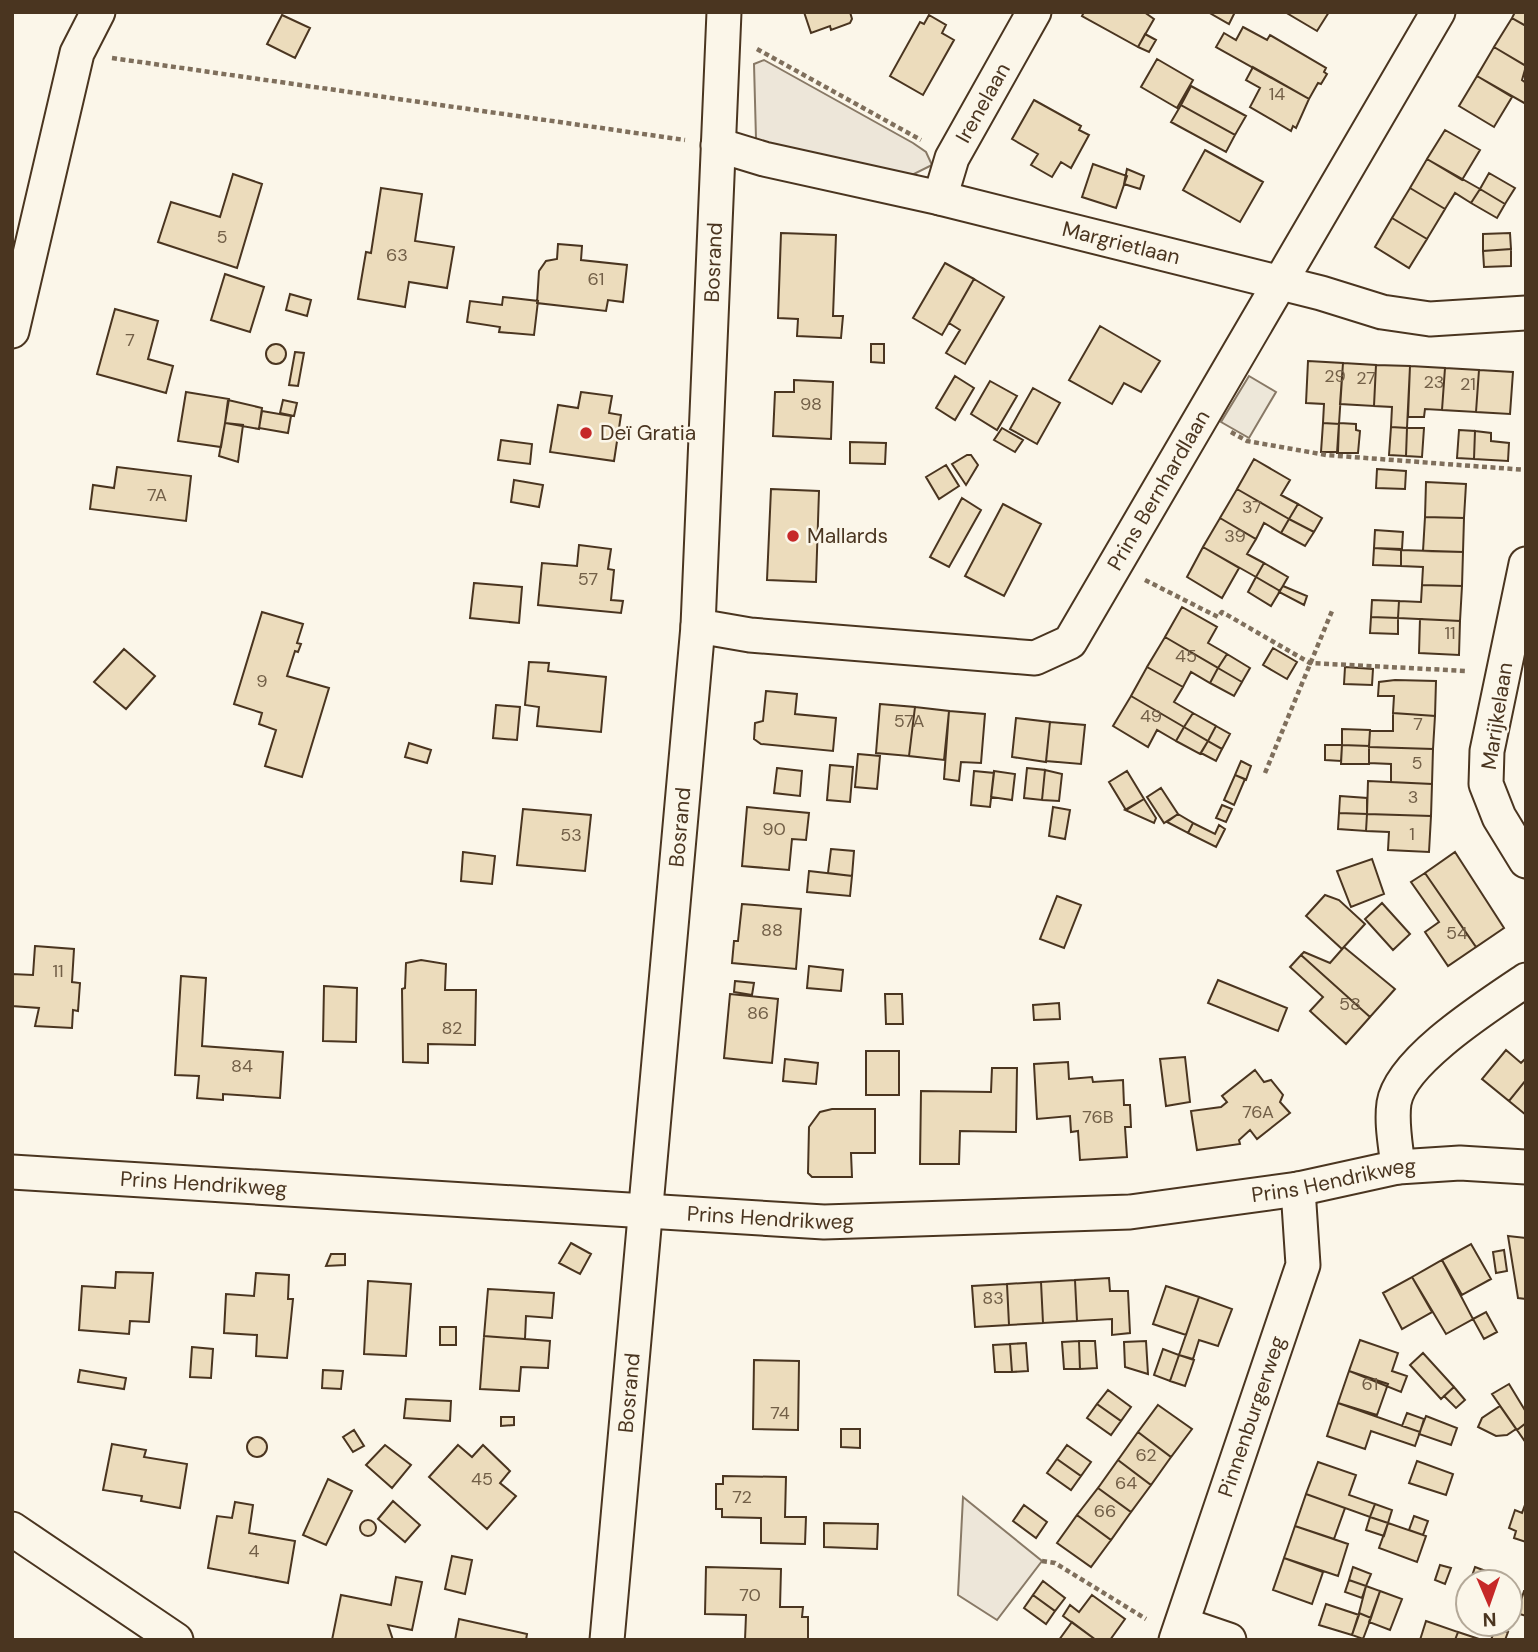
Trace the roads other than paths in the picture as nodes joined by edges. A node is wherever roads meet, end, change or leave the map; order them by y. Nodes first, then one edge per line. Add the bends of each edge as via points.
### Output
1 (98, 12) edge
2 (1034, 12) edge
3 (1438, 12) edge
4 (724, 21) edge
5 (718, 145) junction
6 (940, 198) junction
7 (1279, 283) junction
8 (1526, 313) edge
9 (12, 331) edge
10 (1526, 564) edge
11 (698, 626) junction
12 (1526, 860) edge
13 (1526, 980) edge
14 (1398, 1167) junction
15 (1526, 1167) edge
16 (12, 1172) edge
17 (1298, 1189) junction
18 (644, 1212) junction
19 (12, 1529) edge
20 (1179, 1632) edge
21 (176, 1640) edge
22 (607, 1640) edge
23 (1229, 1640) edge

1 - 9 street via 76,53
2 - 6 street, Irenelaan via 952,158
3 - 7 street, Prins Bernhardlaan
4 - 5 street, Bosrand
5 - 6 street, Margrietlaan
5 - 11 street, Bosrand
6 - 7 street, Margrietlaan
7 - 8 street, Margrietlaan via 1382,312 1430,319
7 - 11 street, Prins Bernhardlaan via 1070,642 1035,658 750,635
10 - 12 street, Marijkelaan via 1487,751 1486,784 1499,817
11 - 18 street, Bosrand
13 - 14 street via 1450,1033 1404,1080 1394,1101
14 - 15 street, Prins Hendrikweg via 1460,1163
14 - 17 street, Prins Hendrikweg
16 - 18 street, Prins Hendrikweg
17 - 18 street, Prins Hendrikweg via 1102,1213 824,1222
17 - 20 street, Pinnenburgerweg via 1303,1265
18 - 22 street, Bosrand
19 - 21 street
20 - 23 street

